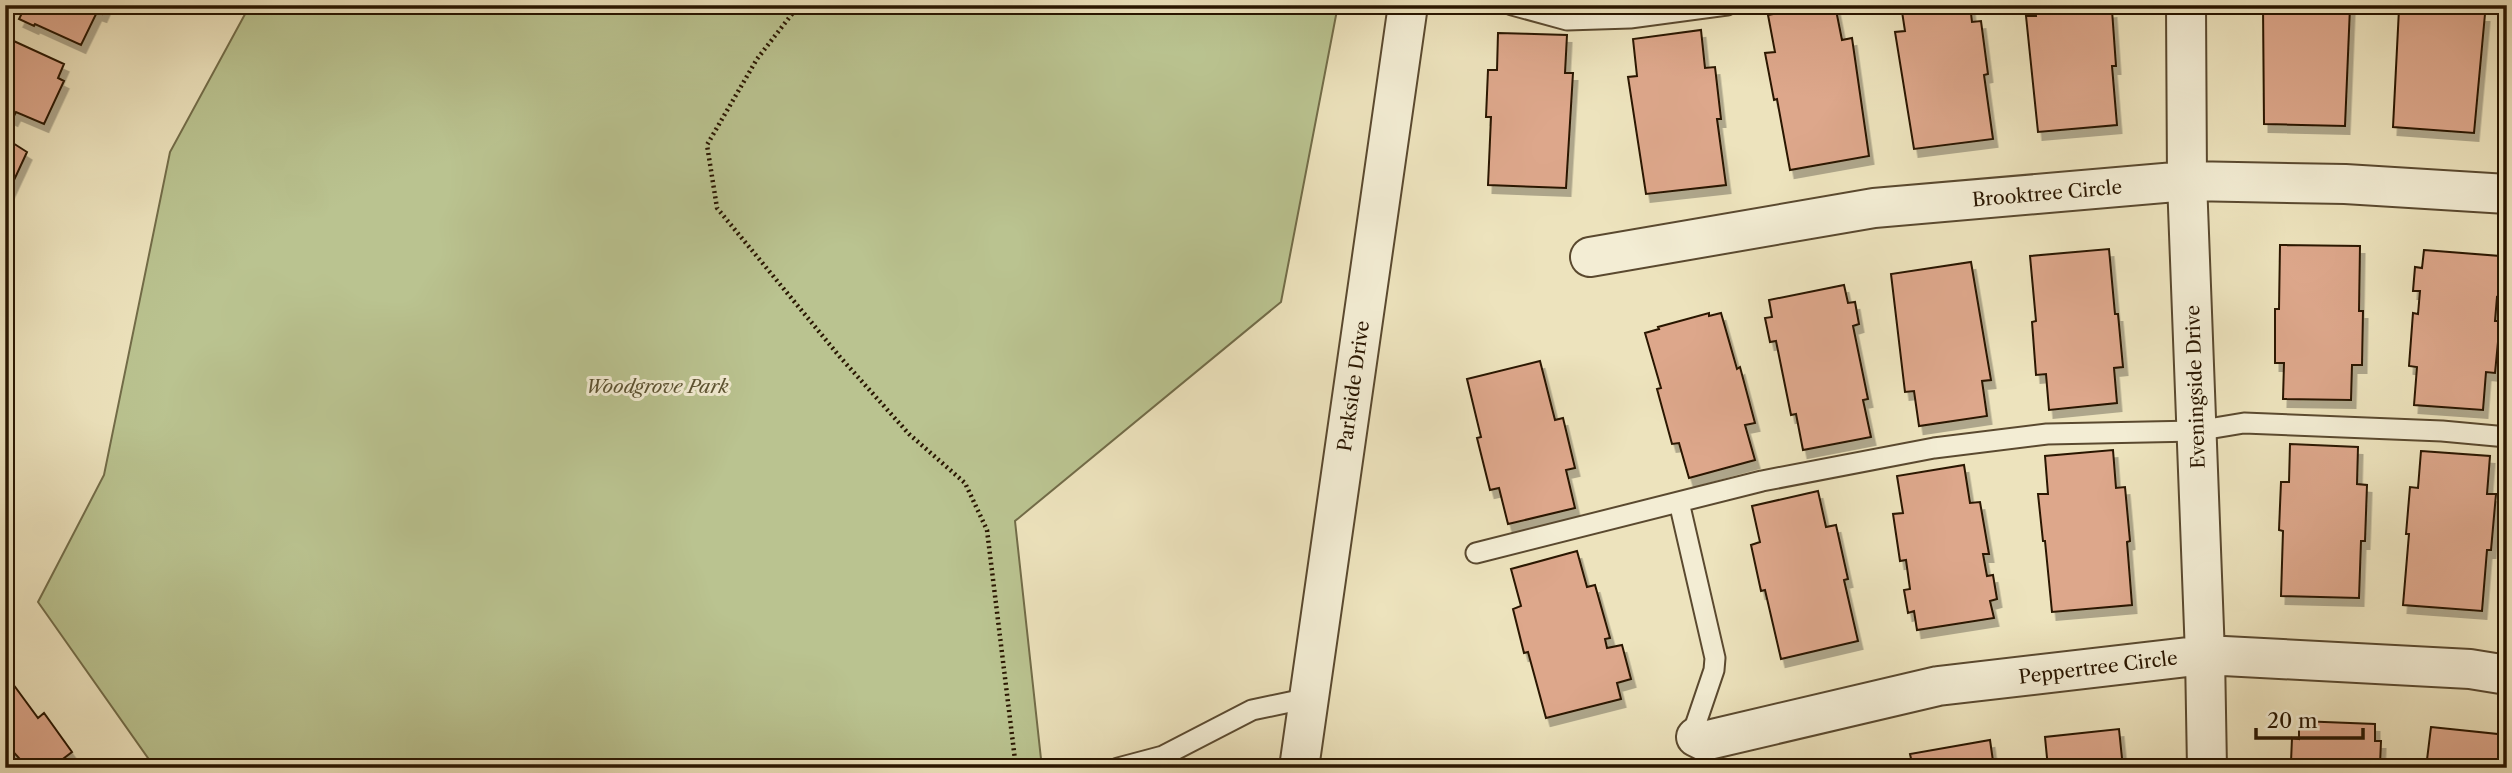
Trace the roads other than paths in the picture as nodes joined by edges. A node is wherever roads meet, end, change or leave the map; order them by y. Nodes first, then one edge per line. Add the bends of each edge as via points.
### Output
1 (1408, 5) edge
2 (1512, 5) edge
3 (1727, 5) edge
4 (2186, 5) edge
5 (2187, 181) junction
6 (2507, 194) edge
7 (1590, 257) dead end
8 (2196, 430) junction
9 (2507, 437) edge
10 (1679, 502) junction
11 (1476, 553) dead end
12 (2205, 655) junction
13 (2507, 675) edge
14 (1308, 698) junction
15 (1696, 737) joint
16 (1118, 768) edge
17 (1299, 768) edge
18 (2207, 768) edge

1 - 14 street, Parkside Drive
2 - 3 lane via 1567,20 1630,18
4 - 5 street, Eveningside Drive
5 - 6 street, Brooktree Circle
5 - 7 street, Brooktree Circle via 1874,208
5 - 8 street, Eveningside Drive
8 - 9 lane via 2257,423
8 - 10 lane via 2047,433 1934,448
8 - 12 street, Eveningside Drive
10 - 11 lane
10 - 15 lane via 1715,658 1694,729
12 - 13 street, Peppertree Circle via 2470,669
12 - 15 street, Peppertree Circle via 1938,686 1704,741
12 - 18 street, Eveningside Drive
14 - 16 lane via 1252,710 1163,756
14 - 17 street, Parkside Drive

